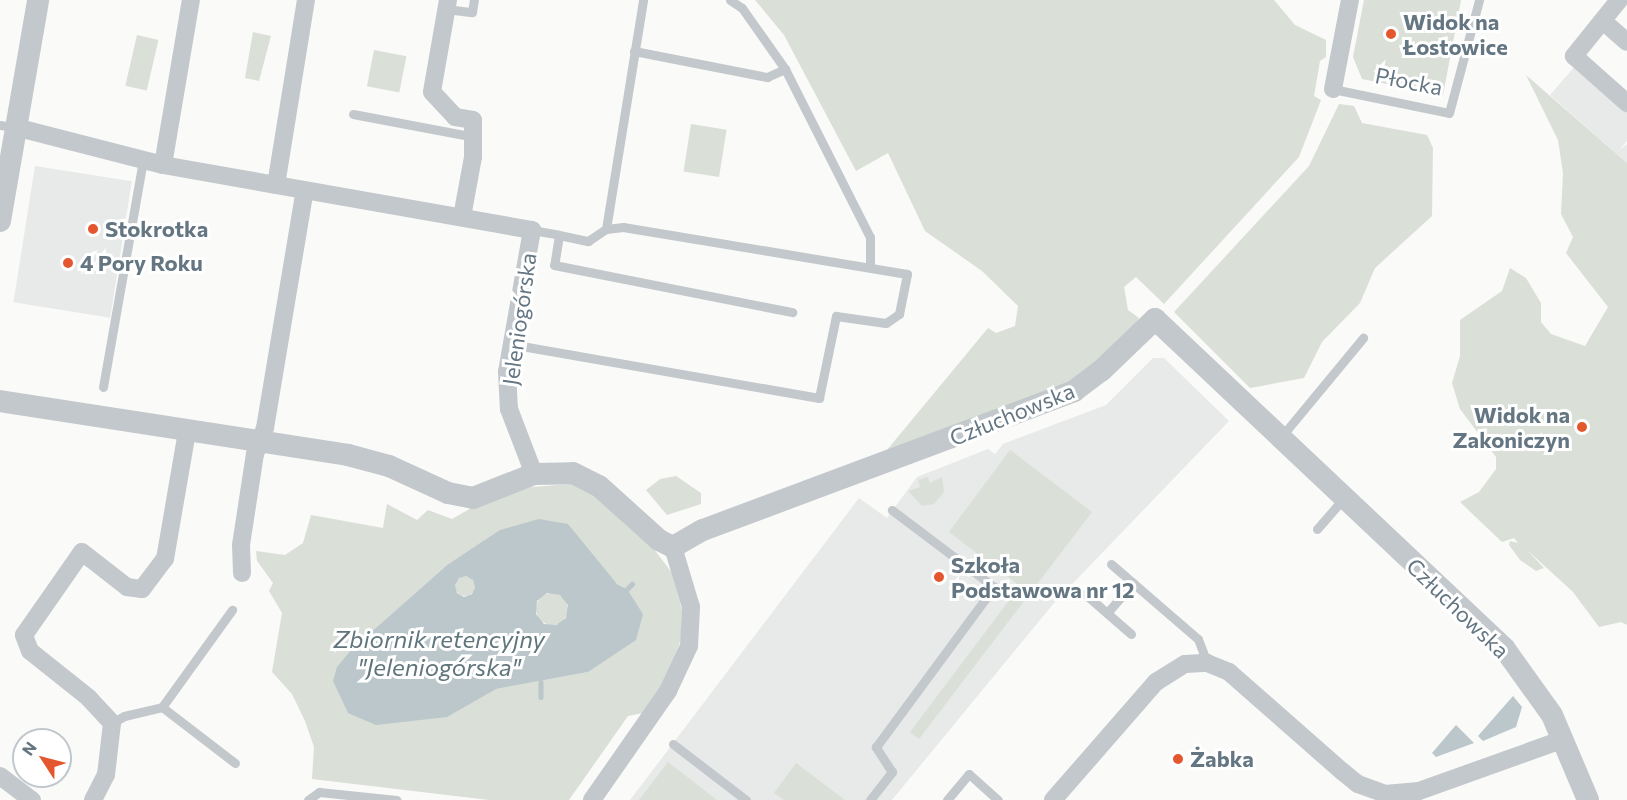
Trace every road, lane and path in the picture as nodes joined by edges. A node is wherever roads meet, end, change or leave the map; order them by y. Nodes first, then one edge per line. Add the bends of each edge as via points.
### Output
1 (38, 0) edge
2 (191, 0) edge
3 (306, 0) edge
4 (474, 0) edge
5 (644, 0) edge
6 (730, 0) edge
7 (1350, 0) edge
8 (1479, 0) edge
9 (1619, 0) edge
10 (447, 5) edge
11 (1604, 22) junction
12 (1627, 42) edge
13 (634, 51) junction
14 (786, 69) junction
15 (1333, 89) joint
16 (1627, 103) edge
17 (353, 114) dead end
18 (8, 126) edge
19 (475, 137) junction
20 (143, 161) junction
21 (163, 165) junction
22 (276, 184) junction
23 (305, 190) junction
24 (462, 217) junction
25 (0, 222) edge
26 (606, 229) junction
27 (532, 230) junction
28 (559, 235) junction
29 (870, 267) junction
30 (792, 312) dead end
31 (1363, 338) dead end
32 (510, 344) junction
33 (103, 387) dead end
34 (0, 401) edge
35 (187, 432) junction
36 (1280, 439) junction
37 (260, 442) junction
38 (534, 474) junction
39 (1342, 500) junction
40 (892, 510) dead end
41 (1317, 529) dead end
42 (673, 547) junction
43 (1111, 564) dead end
44 (242, 573) dead end
45 (1133, 583) junction
46 (1085, 594) dead end
47 (232, 610) dead end
48 (1107, 613) junction
49 (1131, 634) dead end
50 (1207, 663) junction
51 (162, 707) junction
52 (112, 723) junction
53 (1564, 739) junction
54 (673, 744) dead end
55 (235, 763) dead end
56 (0, 777) edge
57 (32, 800) edge
58 (93, 800) edge
59 (308, 800) edge
60 (397, 800) edge
61 (592, 800) edge
62 (746, 800) edge
63 (870, 800) edge
64 (946, 800) edge
65 (998, 800) edge
66 (1053, 800) edge
67 (1588, 800) edge

1 - 18 street
2 - 21 street
3 - 22 street
4 - 10 lane via 472,12
5 - 13 lane
6 - 14 lane via 742,8
7 - 15 street, Płocka
8 - 15 lane, Płocka via 1449,113
9 - 11 street
10 - 19 street via 432,92 455,117 473,120
11 - 12 street
11 - 16 street via 1574,56
13 - 14 lane via 767,77
13 - 26 lane
14 - 29 lane via 870,237
17 - 19 lane
18 - 20 street, Jeleniogórska
18 - 25 street
19 - 24 street
20 - 21 street, Jeleniogórska
20 - 33 lane
21 - 22 street, Jeleniogórska
22 - 23 street, Jeleniogórska
23 - 24 street, Jeleniogórska
23 - 37 street via 266,428
24 - 27 street, Jeleniogórska
26 - 28 lane via 588,241
26 - 29 lane via 623,227
27 - 28 lane
27 - 32 street, Jeleniogórska
28 - 30 lane via 554,265
29 - 32 lane via 907,274 899,314 886,323 836,316 819,398
31 - 36 lane
32 - 38 street, Jeleniogórska via 509,409
34 - 35 street
35 - 37 street
35 - 52 street via 165,559 142,589 127,587 82,552 24,635 24,643
36 - 39 street, Człuchowska
36 - 42 street, Człuchowska via 1155,319 1074,391 703,530
37 - 38 street via 365,459 448,493 473,498
37 - 44 street via 241,545
38 - 42 street via 573,473 588,478 659,540
39 - 41 lane
39 - 53 street, Człuchowska via 1504,648 1531,682
40 - 63 lane via 994,587 876,747 892,772
42 - 61 street via 691,607 689,645 668,691
43 - 45 lane
45 - 48 lane
45 - 50 lane via 1198,639
46 - 48 lane
47 - 51 lane
48 - 49 lane
50 - 53 street via 1228,672 1358,784 1385,794 1419,791
50 - 66 street via 1182,665 1156,682
51 - 52 lane via 124,716
51 - 55 lane
52 - 58 street via 106,775
53 - 67 street, Człuchowska
54 - 62 lane
56 - 57 street
59 - 60 lane via 319,792
64 - 65 lane via 969,774

